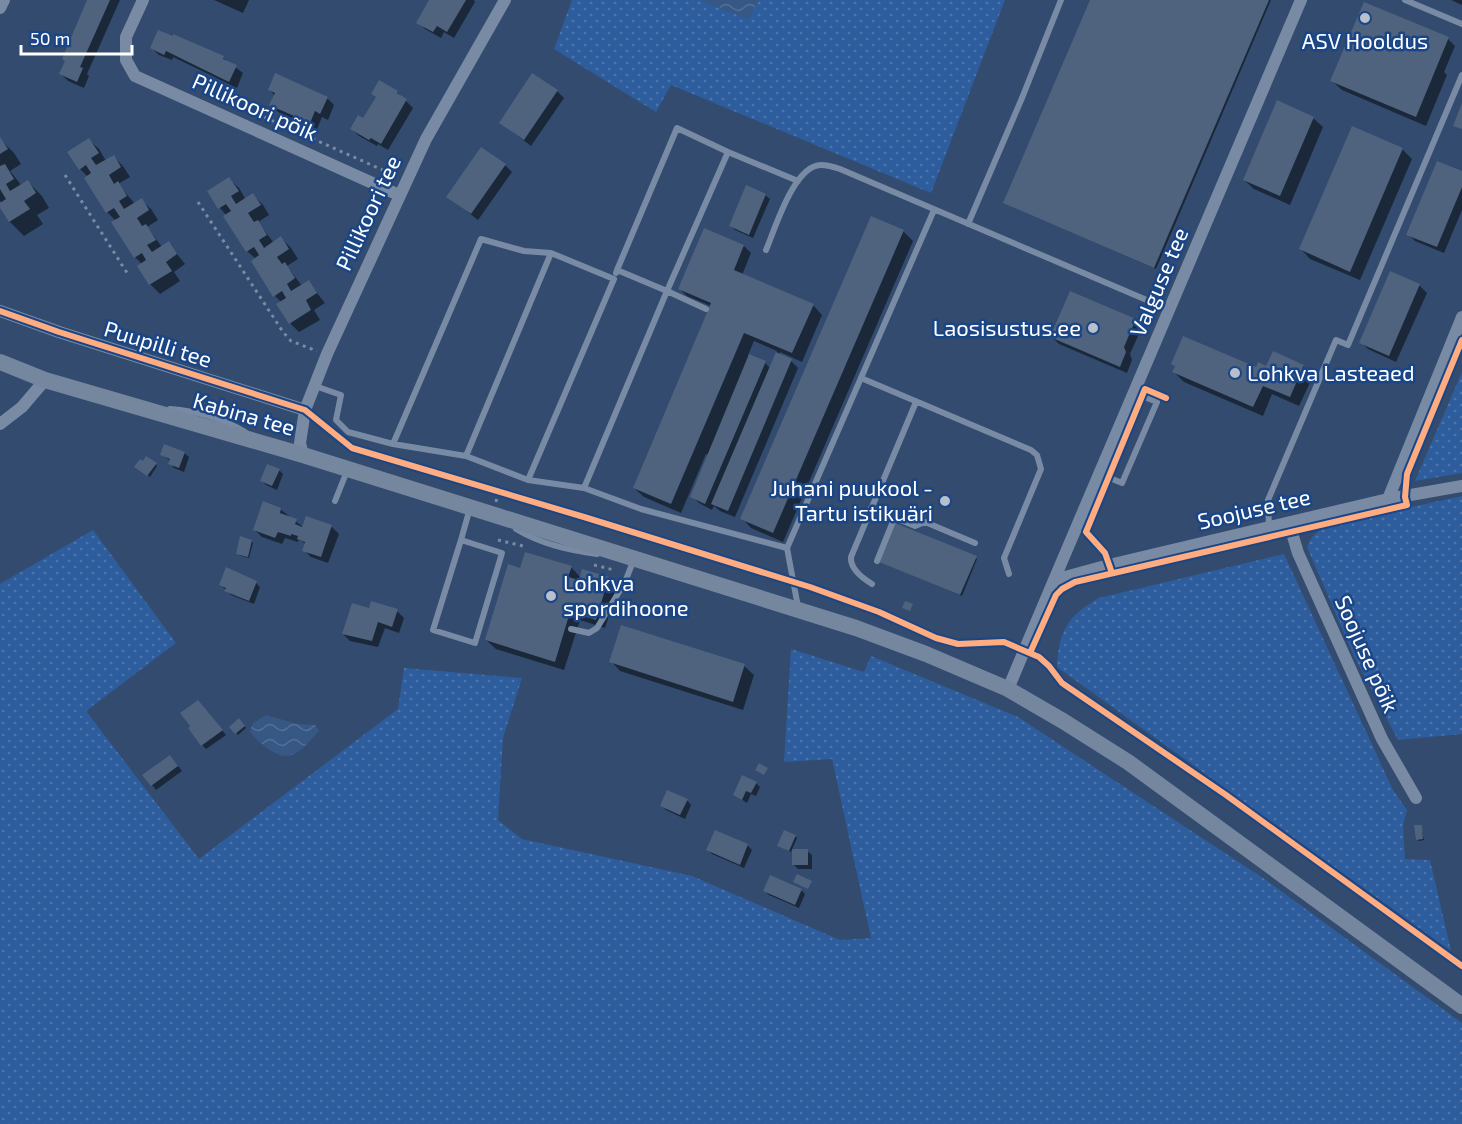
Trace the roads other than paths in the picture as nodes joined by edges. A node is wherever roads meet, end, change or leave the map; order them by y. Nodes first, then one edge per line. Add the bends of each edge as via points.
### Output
1 (4, 0) edge
2 (143, 0) edge
3 (505, 0) edge
4 (1061, 0) edge
5 (1301, 0) edge
6 (1405, 0) edge
7 (0, 8) edge
8 (1462, 24) edge
9 (1462, 75) edge
10 (728, 152) junction
11 (798, 181) junction
12 (399, 195) junction
13 (934, 210) junction
14 (968, 224) junction
15 (766, 250) dead end
16 (551, 253) junction
17 (617, 270) junction
18 (614, 279) junction
19 (668, 291) junction
20 (706, 309) dead end
21 (1170, 310) junction
22 (0, 312) edge
23 (1462, 317) edge
24 (0, 362) edge
25 (861, 378) junction
26 (45, 380) junction
27 (315, 386) junction
28 (1135, 393) junction
29 (916, 402) junction
30 (305, 410) junction
31 (0, 424) edge
32 (393, 444) junction
33 (303, 455) junction
34 (466, 456) junction
35 (348, 469) junction
36 (1100, 474) junction
37 (528, 480) junction
38 (1462, 486) edge
39 (584, 488) junction
40 (1388, 499) junction
41 (335, 501) dead end
42 (470, 508) junction
43 (871, 508) junction
44 (894, 519) junction
45 (1289, 523) junction
46 (1269, 527) junction
47 (461, 540) junction
48 (975, 543) dead end
49 (787, 548) junction
50 (634, 559) junction
51 (877, 561) dead end
52 (1009, 574) dead end
53 (1054, 580) junction
54 (872, 584) dead end
55 (798, 610) junction
56 (571, 629) dead end
57 (1008, 689) junction
58 (1416, 798) dead end
59 (1462, 1006) edge

1 - 7 street
2 - 12 street, Pillikoori põik via 126,38 126,60 135,76
3 - 12 street, Pillikoori tee via 426,139
4 - 14 lane
5 - 21 street, Valguse tee
6 - 8 lane
9 - 46 lane via 1348,345 1336,340 1268,500
10 - 11 lane
10 - 17 lane via 677,128
10 - 19 lane
11 - 13 lane via 804,172 819,164 840,169
11 - 15 lane
12 - 27 street, Pillikoori tee
13 - 14 lane
13 - 25 lane
14 - 21 lane
16 - 18 lane
16 - 32 lane via 524,251 481,239
16 - 34 lane
17 - 18 lane
17 - 19 lane
18 - 37 lane
19 - 20 lane
19 - 39 lane
21 - 28 street, Valguse tee
22 - 30 street, Puupilli tee
23 - 40 street
24 - 26 street, Kabina tee
25 - 29 lane
25 - 49 lane
26 - 31 street
26 - 33 street, Kabina tee
27 - 30 street, Pillikoori tee
27 - 32 lane via 341,395 336,420 348,432
28 - 36 street, Valguse tee
28 - 36 lane via 1157,402 1122,483
29 - 43 lane
29 - 52 lane via 1037,455 1041,469 1004,558
30 - 33 street, Pillikoori tee via 300,442
32 - 34 lane
33 - 35 street, Kabina tee
34 - 37 lane
35 - 41 lane
35 - 42 street, Kabina tee
36 - 53 street, Valguse tee
37 - 39 lane
38 - 40 street, Soojuse tee
39 - 49 lane via 641,509
40 - 45 street, Soojuse tee
42 - 47 lane
42 - 50 street, Kabina tee
43 - 44 lane
43 - 54 lane via 851,562
44 - 48 lane via 915,526 926,522
44 - 51 lane
45 - 46 street, Soojuse tee
45 - 58 street, Soojuse põik via 1298,553 1382,739
46 - 53 street, Soojuse tee
47 - 47 lane via 502,553 475,643 433,630
49 - 55 lane
50 - 55 street, Kabina tee
50 - 56 lane via 597,628 589,633
53 - 57 street
55 - 57 street, Kabina tee via 926,654
57 - 59 street, Kabina tee via 1128,762

